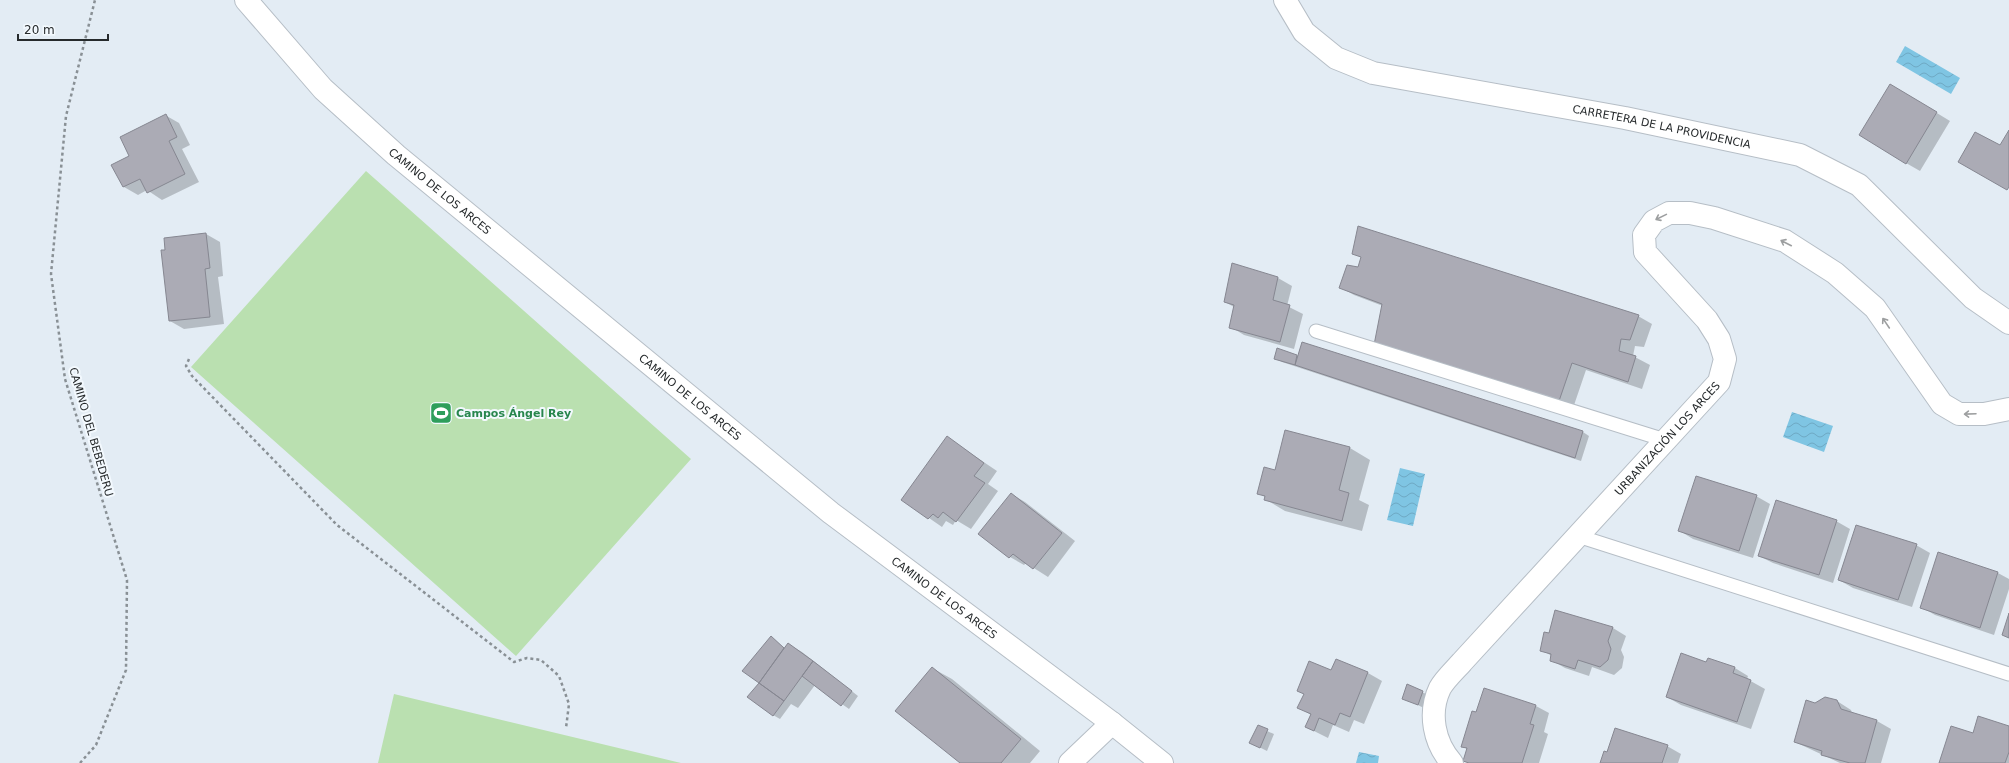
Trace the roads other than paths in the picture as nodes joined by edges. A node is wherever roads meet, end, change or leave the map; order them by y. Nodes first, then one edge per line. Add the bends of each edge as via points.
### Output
1 (246, 0) edge
2 (1285, 0) edge
3 (2009, 323) edge
4 (1316, 331) dead end
5 (2009, 409) edge
6 (1665, 440) junction
7 (1578, 536) junction
8 (2009, 674) edge
9 (1112, 723) junction
10 (1070, 763) edge
11 (1162, 763) edge
12 (1452, 763) edge

1 - 9 street, CAMINO DE LOS ARCES via 323,89 396,155 831,513
2 - 3 street, CARRETERA DE LA PROVIDENCIA via 1304,32 1336,58 1373,72 1625,118 1800,155 1859,185 1973,298
4 - 6 lane
5 -> 6 street, URBANIZACIÓN LOS ARCES via 1984,414 1959,414 1942,404 1875,308 1835,273 1785,241 1714,218 1690,213 1669,214 1654,221 1644,235 1645,252 1707,320 1718,339 1725,359 1719,382
6 - 7 street, URBANIZACIÓN LOS ARCES
7 - 8 lane
7 - 12 street, URBANIZACIÓN LOS ARCES via 1440,688 1434,711 1435,733 1445,755
9 - 10 street
9 - 11 street, CAMINO DE LOS ARCES

